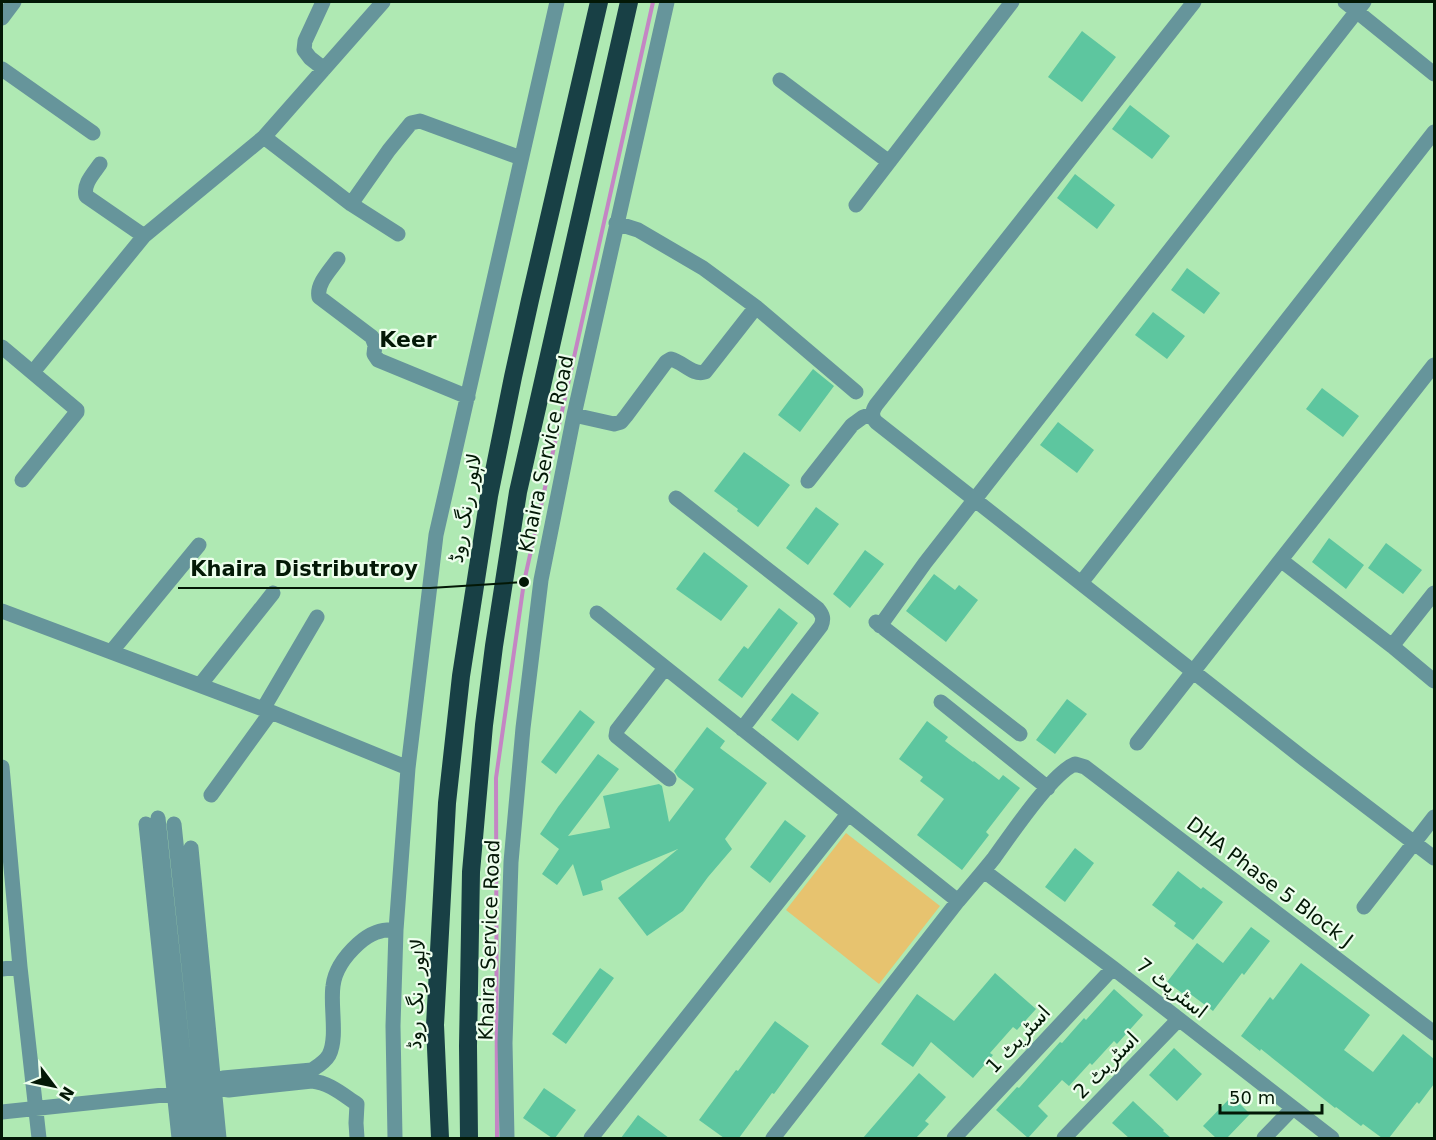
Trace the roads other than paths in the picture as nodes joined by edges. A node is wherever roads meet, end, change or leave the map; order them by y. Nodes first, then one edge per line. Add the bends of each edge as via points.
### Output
1 (14, 2) edge
2 (323, 2) edge
3 (383, 2) edge
4 (557, 2) edge
5 (599, 2) edge
6 (629, 2) edge
7 (667, 2) edge
8 (1012, 2) edge
9 (1194, 2) edge
10 (1355, 5) edge
11 (2, 18) edge
12 (2, 69) edge
13 (324, 69) junction
14 (1434, 74) edge
15 (780, 80) dead end
16 (1434, 132) edge
17 (93, 133) dead end
18 (264, 137) junction
19 (521, 158) junction
20 (889, 162) junction
21 (100, 164) dead end
22 (351, 204) junction
23 (856, 205) dead end
24 (616, 224) junction
25 (398, 234) dead end
26 (144, 236) junction
27 (338, 258) dead end
28 (756, 307) junction
29 (2, 347) edge
30 (1434, 366) edge
31 (33, 372) junction
32 (856, 392) dead end
33 (468, 397) junction
34 (872, 414) junction
35 (574, 415) junction
36 (22, 480) dead end
37 (808, 481) dead end
38 (676, 498) dead end
39 (975, 500) junction
40 (199, 545) dead end
41 (1282, 561) junction
42 (1081, 583) junction
43 (273, 593) dead end
44 (1434, 593) edge
45 (2, 611) edge
46 (597, 613) dead end
47 (317, 616) dead end
48 (1392, 646) junction
49 (111, 652) junction
50 (665, 668) junction
51 (1193, 672) junction
52 (1434, 681) edge
53 (200, 686) junction
54 (941, 702) dead end
55 (267, 710) junction
56 (742, 729) junction
57 (1020, 734) dead end
58 (1137, 743) dead end
59 (2, 767) edge
60 (408, 768) junction
61 (669, 779) dead end
62 (1048, 788) junction
63 (211, 795) dead end
64 (848, 814) junction
65 (1434, 817) edge
66 (152, 821) dead end
67 (174, 825) dead end
68 (1414, 842) junction
69 (191, 848) dead end
70 (1434, 858) edge
71 (984, 871) junction
72 (958, 901) junction
73 (1364, 907) dead end
74 (396, 930) junction
75 (20, 967) junction
76 (1113, 968) junction
77 (2, 969) edge
78 (1178, 1020) junction
79 (1434, 1033) edge
80 (194, 1091) junction
81 (36, 1108) junction
82 (1293, 1108) junction
83 (2, 1112) edge
84 (39, 1138) edge
85 (179, 1138) edge
86 (192, 1138) edge
87 (207, 1138) edge
88 (219, 1138) edge
89 (357, 1138) edge
90 (395, 1138) edge
91 (440, 1138) edge
92 (470, 1138) edge
93 (507, 1138) edge
94 (591, 1138) edge
95 (773, 1138) edge
96 (954, 1138) edge
97 (1064, 1138) edge
98 (1264, 1138) edge
99 (1332, 1138) edge

1 - 11 street
2 - 13 street via 304,50
3 - 13 street
4 - 19 street
5 - 91 highway, لاہور رنگ روڈ via 511,388 462,665 447,803 435,1025
6 - 92 highway via 518,492 494,646 471,872
7 - 24 street, Khaira Service Road
8 - 20 street
9 - 34 street
10 - 14 street
10 - 39 street
12 - 17 street
13 - 18 street
15 - 20 street
16 - 42 street
18 - 22 street
18 - 26 street
19 - 22 street via 420,121 411,123
19 - 33 street
20 - 23 street
21 - 26 street via 84,190 86,196
22 - 25 street
24 - 28 street via 638,230 703,268
24 - 35 street, Khaira Service Road
26 - 31 street
27 - 33 street via 318,293 372,337 378,360
28 - 32 street
28 - 35 street via 705,372 695,372 676,360 666,362 621,422 614,424
29 - 31 street
30 - 41 street
31 - 36 street via 77,412
33 - 60 street via 436,535
34 - 37 street via 852,425
34 - 39 street via 876,422
35 - 93 street, Khaira Service Road via 541,580 523,728 511,874
38 - 56 street via 822,614 821,626
39 - 42 street
39 - 57 street via 878,624
40 - 49 street
41 - 48 street
41 - 51 street
42 - 51 street
43 - 53 street
44 - 48 street
45 - 49 street
46 - 50 street
47 - 55 street
48 - 52 street
49 - 53 street
50 - 56 street
50 - 61 street via 616,736
51 - 58 street
51 - 68 street
53 - 55 street
54 - 62 street
55 - 60 street
55 - 63 street
56 - 64 street
59 - 75 street
60 - 74 street
62 - 71 street
62 - 79 street, DHA Phase 5 Block J via 1068,767 1080,765
64 - 72 street
64 - 94 street
65 - 68 street
66 - 80 street
67 - 80 street
68 - 70 street
68 - 73 street
69 - 80 street
71 - 72 street
71 - 76 street, اسٹریٹ 7
72 - 95 street
74 - 80 street via 375,932 341,963 333,985 333,1042 322,1064 312,1070 223,1078
74 - 90 street
75 - 77 street
75 - 81 street
76 - 78 street, اسٹریٹ 7
76 - 96 street, اسٹریٹ 1
78 - 82 street, اسٹریٹ 7
78 - 97 street, اسٹریٹ 2
80 - 81 street
80 - 85 street
80 - 86 street
80 - 87 street
80 - 88 street
80 - 89 street via 322,1082 357,1104
81 - 83 street
81 - 84 street
82 - 98 street
82 - 99 street, اسٹریٹ 7

